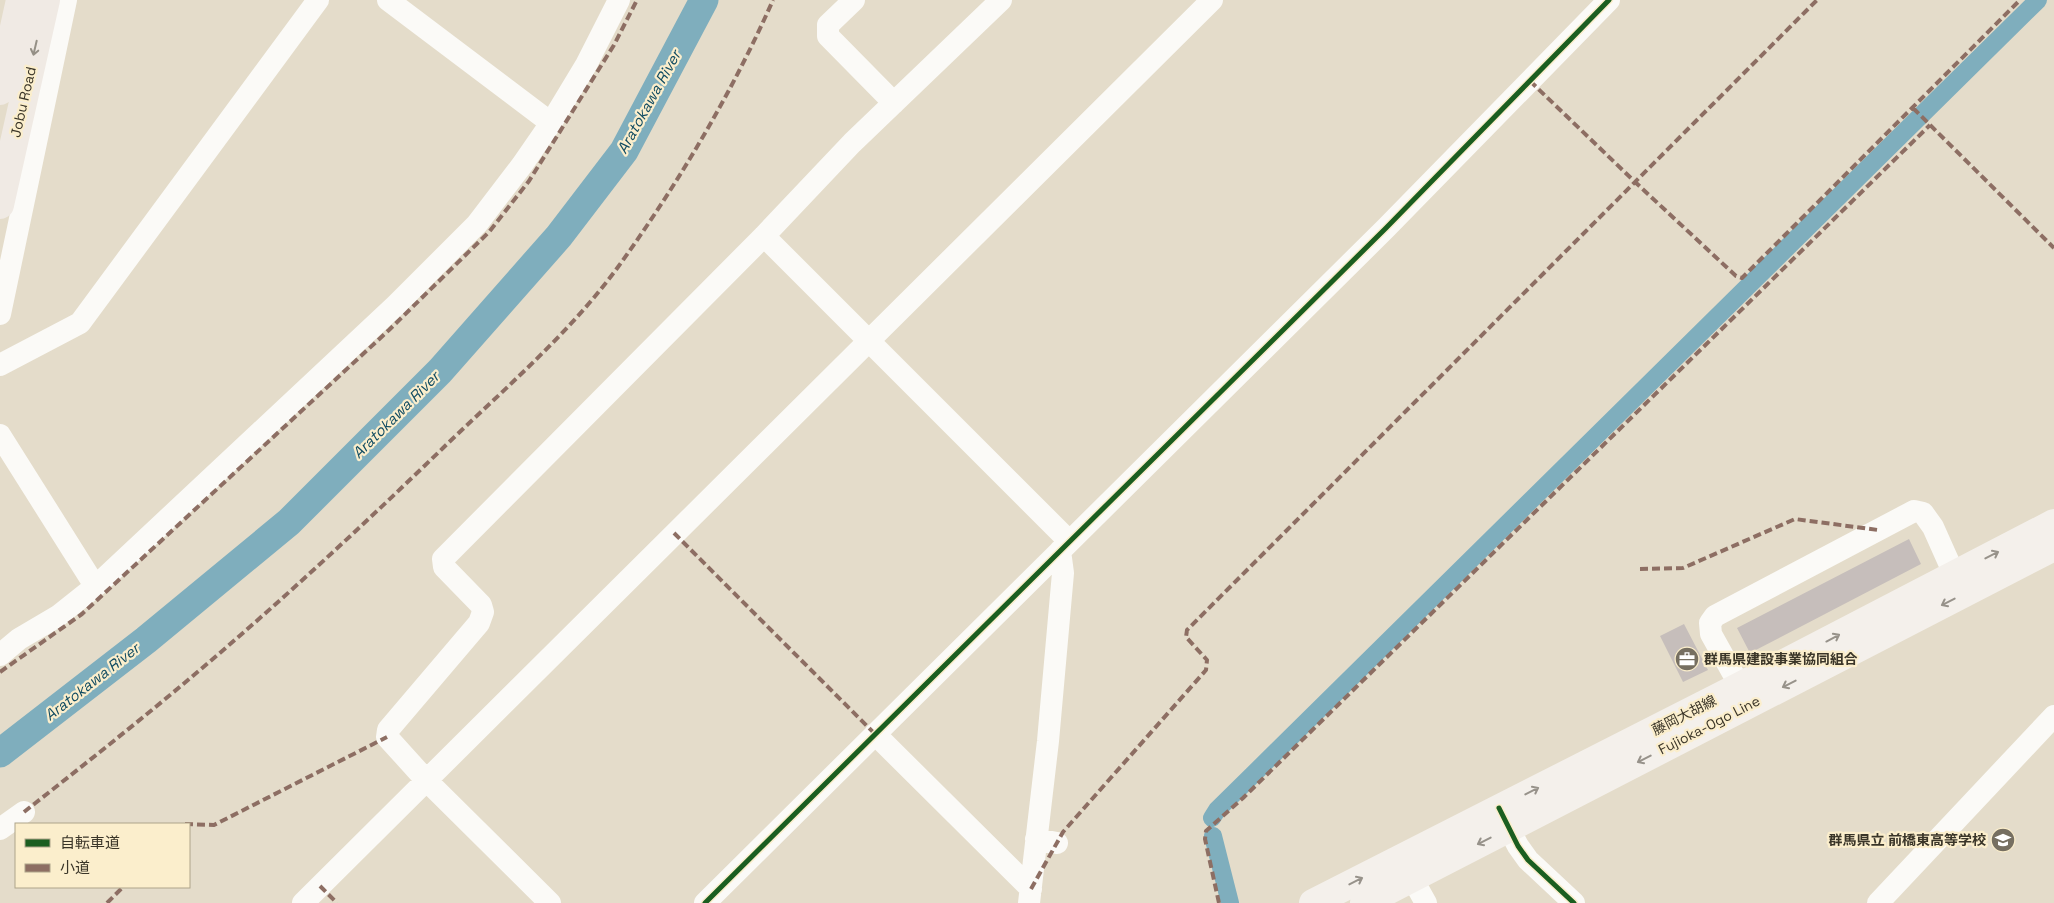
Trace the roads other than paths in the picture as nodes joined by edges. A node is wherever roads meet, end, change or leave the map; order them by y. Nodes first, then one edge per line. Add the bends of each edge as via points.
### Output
1 (20, 0) edge
2 (46, 0) edge
3 (66, 0) edge
4 (318, 0) edge
5 (388, 0) edge
6 (619, 0) edge
7 (854, 0) edge
8 (1001, 0) edge
9 (1212, 0) edge
10 (1609, 0) edge
11 (0, 91) edge
12 (894, 103) junction
13 (551, 123) junction
14 (0, 205) edge
15 (764, 236) junction
16 (0, 314) edge
17 (869, 340) junction
18 (0, 365) edge
19 (0, 435) edge
20 (2054, 523) edge
21 (1064, 546) junction
22 (2052, 553) edge
23 (1954, 574) junction
24 (98, 585) junction
25 (0, 655) edge
26 (1740, 686) junction
27 (2054, 716) edge
28 (875, 734) junction
29 (426, 780) junction
30 (24, 812) dead end
31 (1504, 819) junction
32 (0, 829) edge
33 (1412, 878) junction
34 (1030, 896) edge
35 (303, 903) edge
36 (550, 903) edge
37 (706, 903) edge
38 (1313, 903) edge
39 (1364, 903) edge
40 (1426, 903) edge
41 (1574, 903) edge
42 (1878, 903) edge

1 - 11 highway, Jobu Road
2 -> 14 highway, Jobu Road
3 - 16 street
4 - 18 street via 80,323
5 - 13 street
6 - 13 street via 586,65
7 - 12 street via 828,25 828,36
8 - 12 street
9 - 17 street
10 - 21 street via 1386,228
12 - 15 street
13 - 24 street via 476,224 396,305
15 - 17 street
15 - 29 street via 444,559 444,567 481,605 483,612 479,623 388,730 387,737
17 - 21 street
17 - 29 street
19 - 24 street via 90,578
23 -> 20 main road, 藤岡大胡線
21 - 28 street
21 - 34 street via 1047,841
22 -> 31 main road, Fujioka-Ogo Line
26 -> 23 main road, 藤岡大胡線
23 - 26 street via 1933,527 1923,513 1914,511 1892,522 1715,616 1710,623 1711,634
24 - 25 street
31 -> 26 main road, 藤岡大胡線
27 - 42 street
28 - 34 street
28 - 37 street
29 - 35 street
29 - 36 street
30 - 32 street
31 -> 33 main road, Fujioka-Ogo Line
38 -> 31 main road, 藤岡大胡線
31 - 41 street via 1528,860
33 - 39 main road, Fujioka-Ogo Line
33 - 40 street

